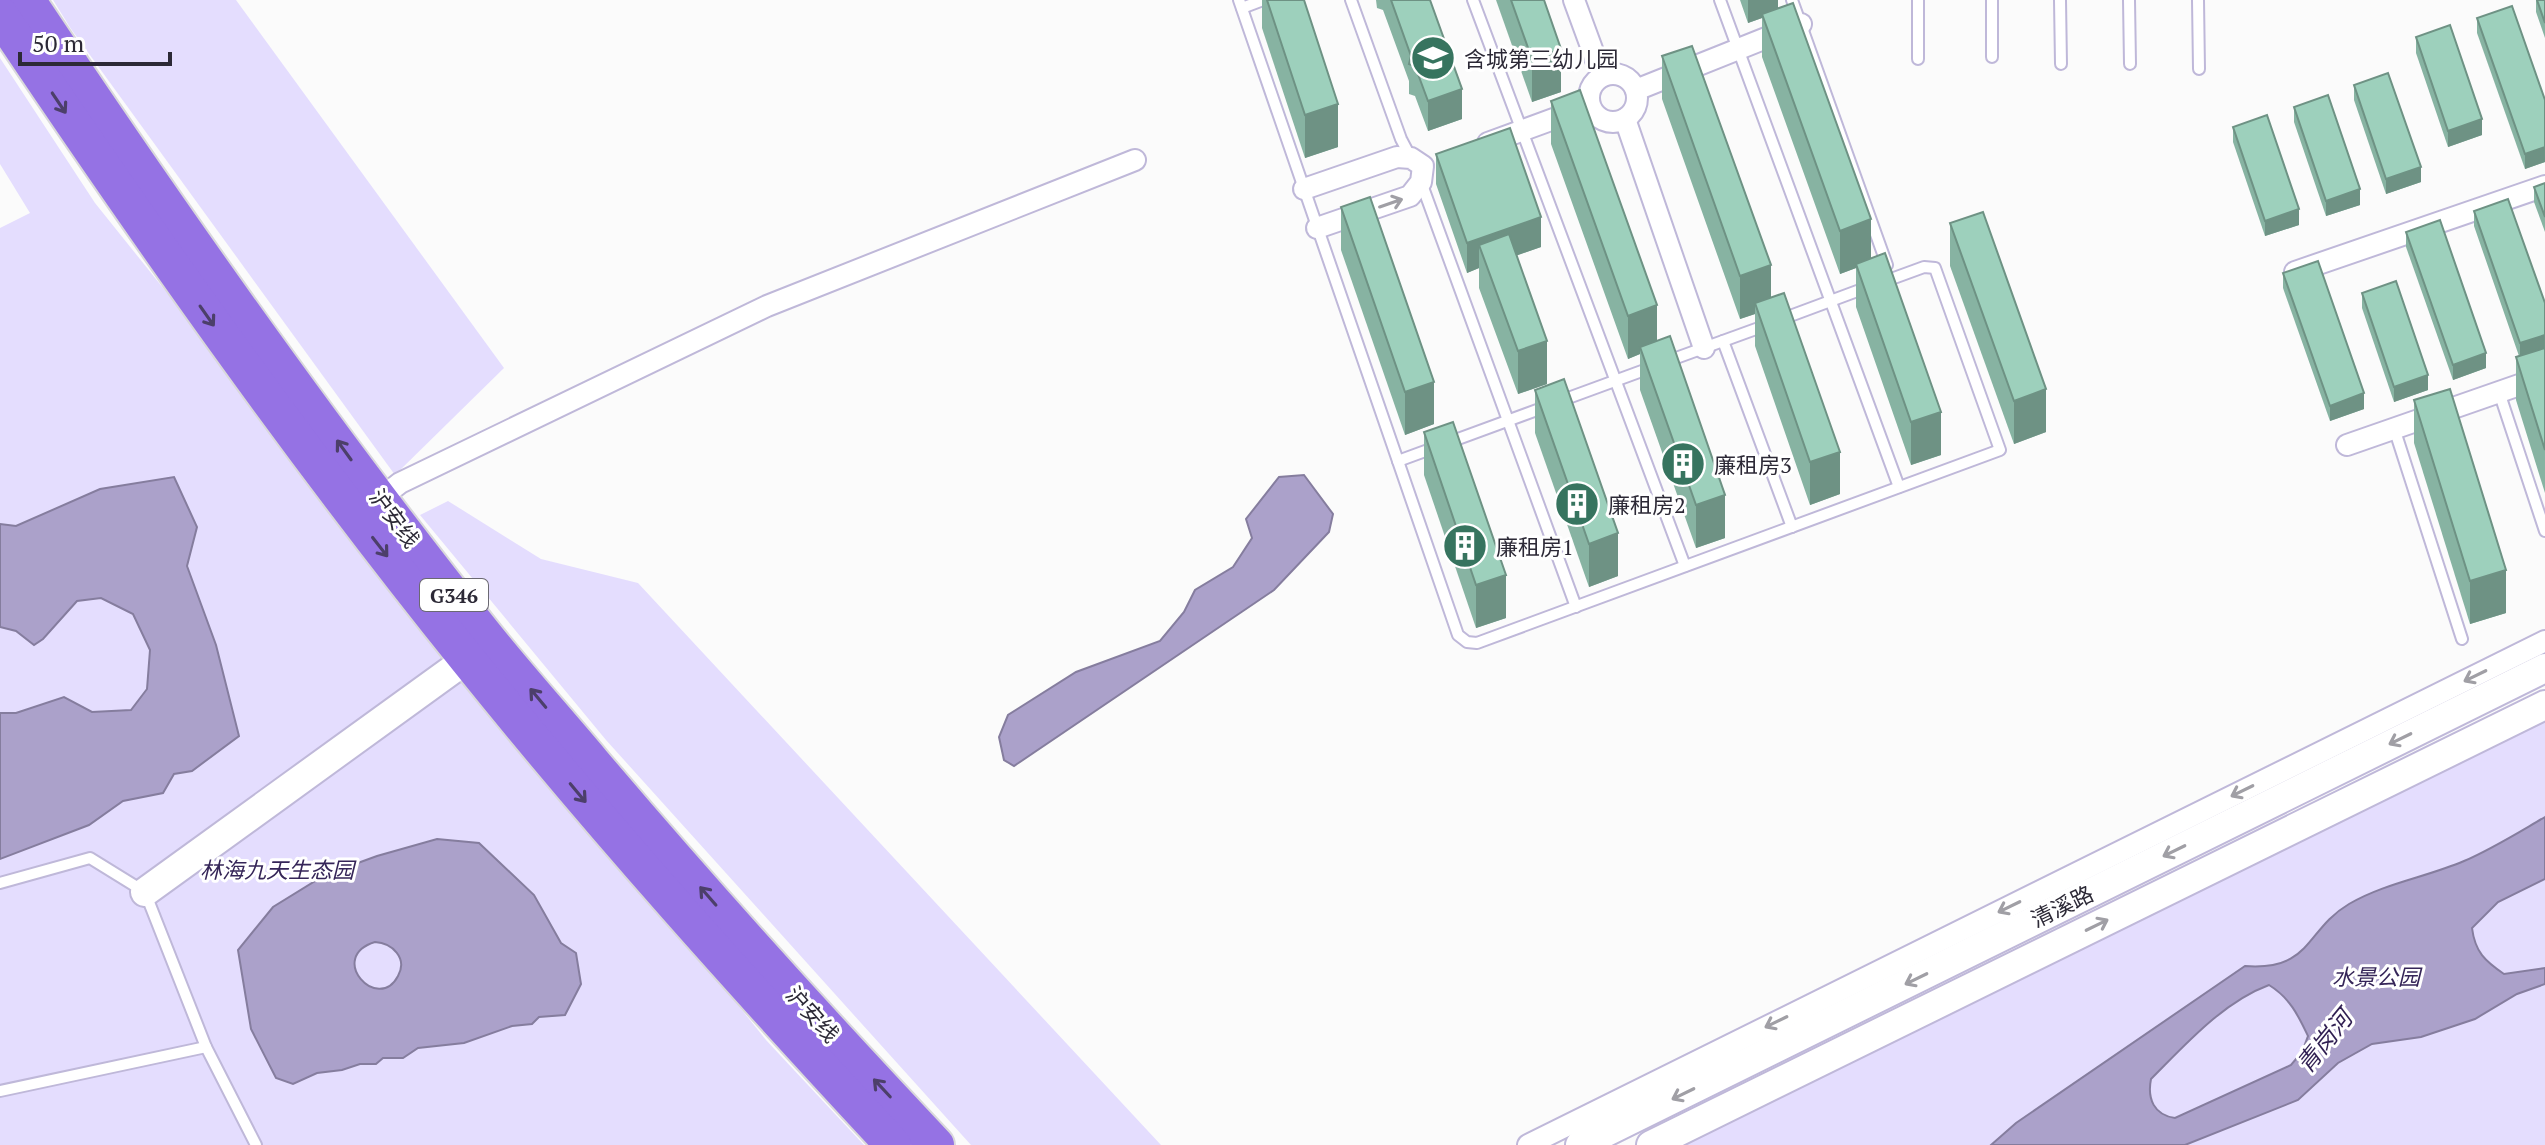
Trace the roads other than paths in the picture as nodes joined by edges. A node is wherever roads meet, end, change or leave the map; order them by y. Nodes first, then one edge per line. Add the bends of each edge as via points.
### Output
1 (27, 0) edge
2 (1263, 0) edge
3 (1351, 0) edge
4 (1473, 0) edge
5 (1574, 0) edge
6 (1720, 0) edge
7 (1792, 0) edge
8 (1918, 0) edge
9 (1992, 0) edge
10 (2060, 0) edge
11 (2129, 0) edge
12 (2198, 0) edge
13 (1240, 4) edge
14 (0, 15) edge
15 (1801, 24) junction
16 (1738, 50) junction
17 (1992, 57) dead end
18 (1918, 59) dead end
19 (2061, 64) dead end
20 (2130, 64) dead end
21 (2199, 69) dead end
22 (1605, 74) junction
23 (1636, 90) junction
24 (1589, 106) junction
25 (1625, 119) junction
26 (1522, 130) junction
27 (1466, 151) edge
28 (1135, 160) dead end
29 (1423, 167) junction
30 (2545, 186) edge
31 (1304, 189) junction
32 (1317, 228) junction
33 (2294, 272) edge
34 (1892, 279) junction
35 (1831, 301) junction
36 (1714, 344) junction
37 (2545, 376) edge
38 (1616, 381) junction
39 (2499, 392) junction
40 (1507, 420) junction
41 (2394, 428) junction
42 (2347, 445) dead end
43 (1398, 461) junction
44 (1899, 487) junction
45 (368, 508) junction
46 (1792, 527) junction
47 (2545, 531) edge
48 (1685, 566) junction
49 (1576, 607) junction
50 (2462, 639) dead end
51 (2545, 641) edge
52 (467, 659) junction
53 (2545, 668) edge
54 (2545, 705) edge
55 (2352, 763) junction
56 (2366, 793) junction
57 (0, 883) edge
58 (145, 892) junction
59 (206, 1047) junction
60 (0, 1091) edge
61 (256, 1145) edge
62 (893, 1145) edge
63 (936, 1145) edge
64 (1528, 1145) edge
65 (1580, 1145) edge
66 (1651, 1145) edge

45 -> 1 highway, 沪安线 / G346
2 - 13 lane
3 - 29 lane via 1401,139
4 - 26 lane
5 - 22 street
6 - 16 lane
7 - 15 lane
8 - 18 lane
9 - 17 lane
10 - 19 lane
11 - 20 lane
12 - 21 lane
13 - 31 lane
14 -> 45 highway, 沪安线 / G346 via 258,388
15 - 16 street
15 - 34 lane
16 - 23 street
16 - 35 lane
22 - 23 street via 1627,77
22 - 24 street via 1592,83
23 - 25 street via 1636,106
24 - 25 street via 1600,119
24 - 26 street
25 - 36 street
26 - 27 street
26 - 38 lane
28 - 45 street via 767,306 400,483
29 - 31 street via 1397,157
32 -> 29 street via 1410,196
29 - 40 lane
30 - 33 street
31 - 32 lane
32 - 43 lane
34 - 35 lane
34 - 44 lane via 1935,268 2000,450
35 - 36 lane
35 - 44 lane
36 - 38 lane
36 - 46 lane
37 - 39 street
38 - 40 lane
38 - 48 lane
39 - 41 street
39 - 47 lane
40 - 43 lane
40 - 49 lane
41 - 42 street
41 - 50 lane
43 - 49 lane via 1458,635 1477,643
44 - 46 lane
45 -> 52 highway, 沪安线 / G346
63 -> 45 highway, 沪安线 / G346 via 815,1017 484,634
46 - 48 lane
48 - 49 lane
51 -> 64 street
52 - 58 main road
52 -> 62 highway, 沪安线 / G346 via 626,850
53 -> 55 main road, 清溪路
54 - 56 main road, 清溪路
55 - 56 main road
55 -> 65 main road, 清溪路
66 -> 56 main road, 清溪路
57 - 58 lane via 90,858
58 - 59 lane
59 - 60 lane
59 - 61 lane

